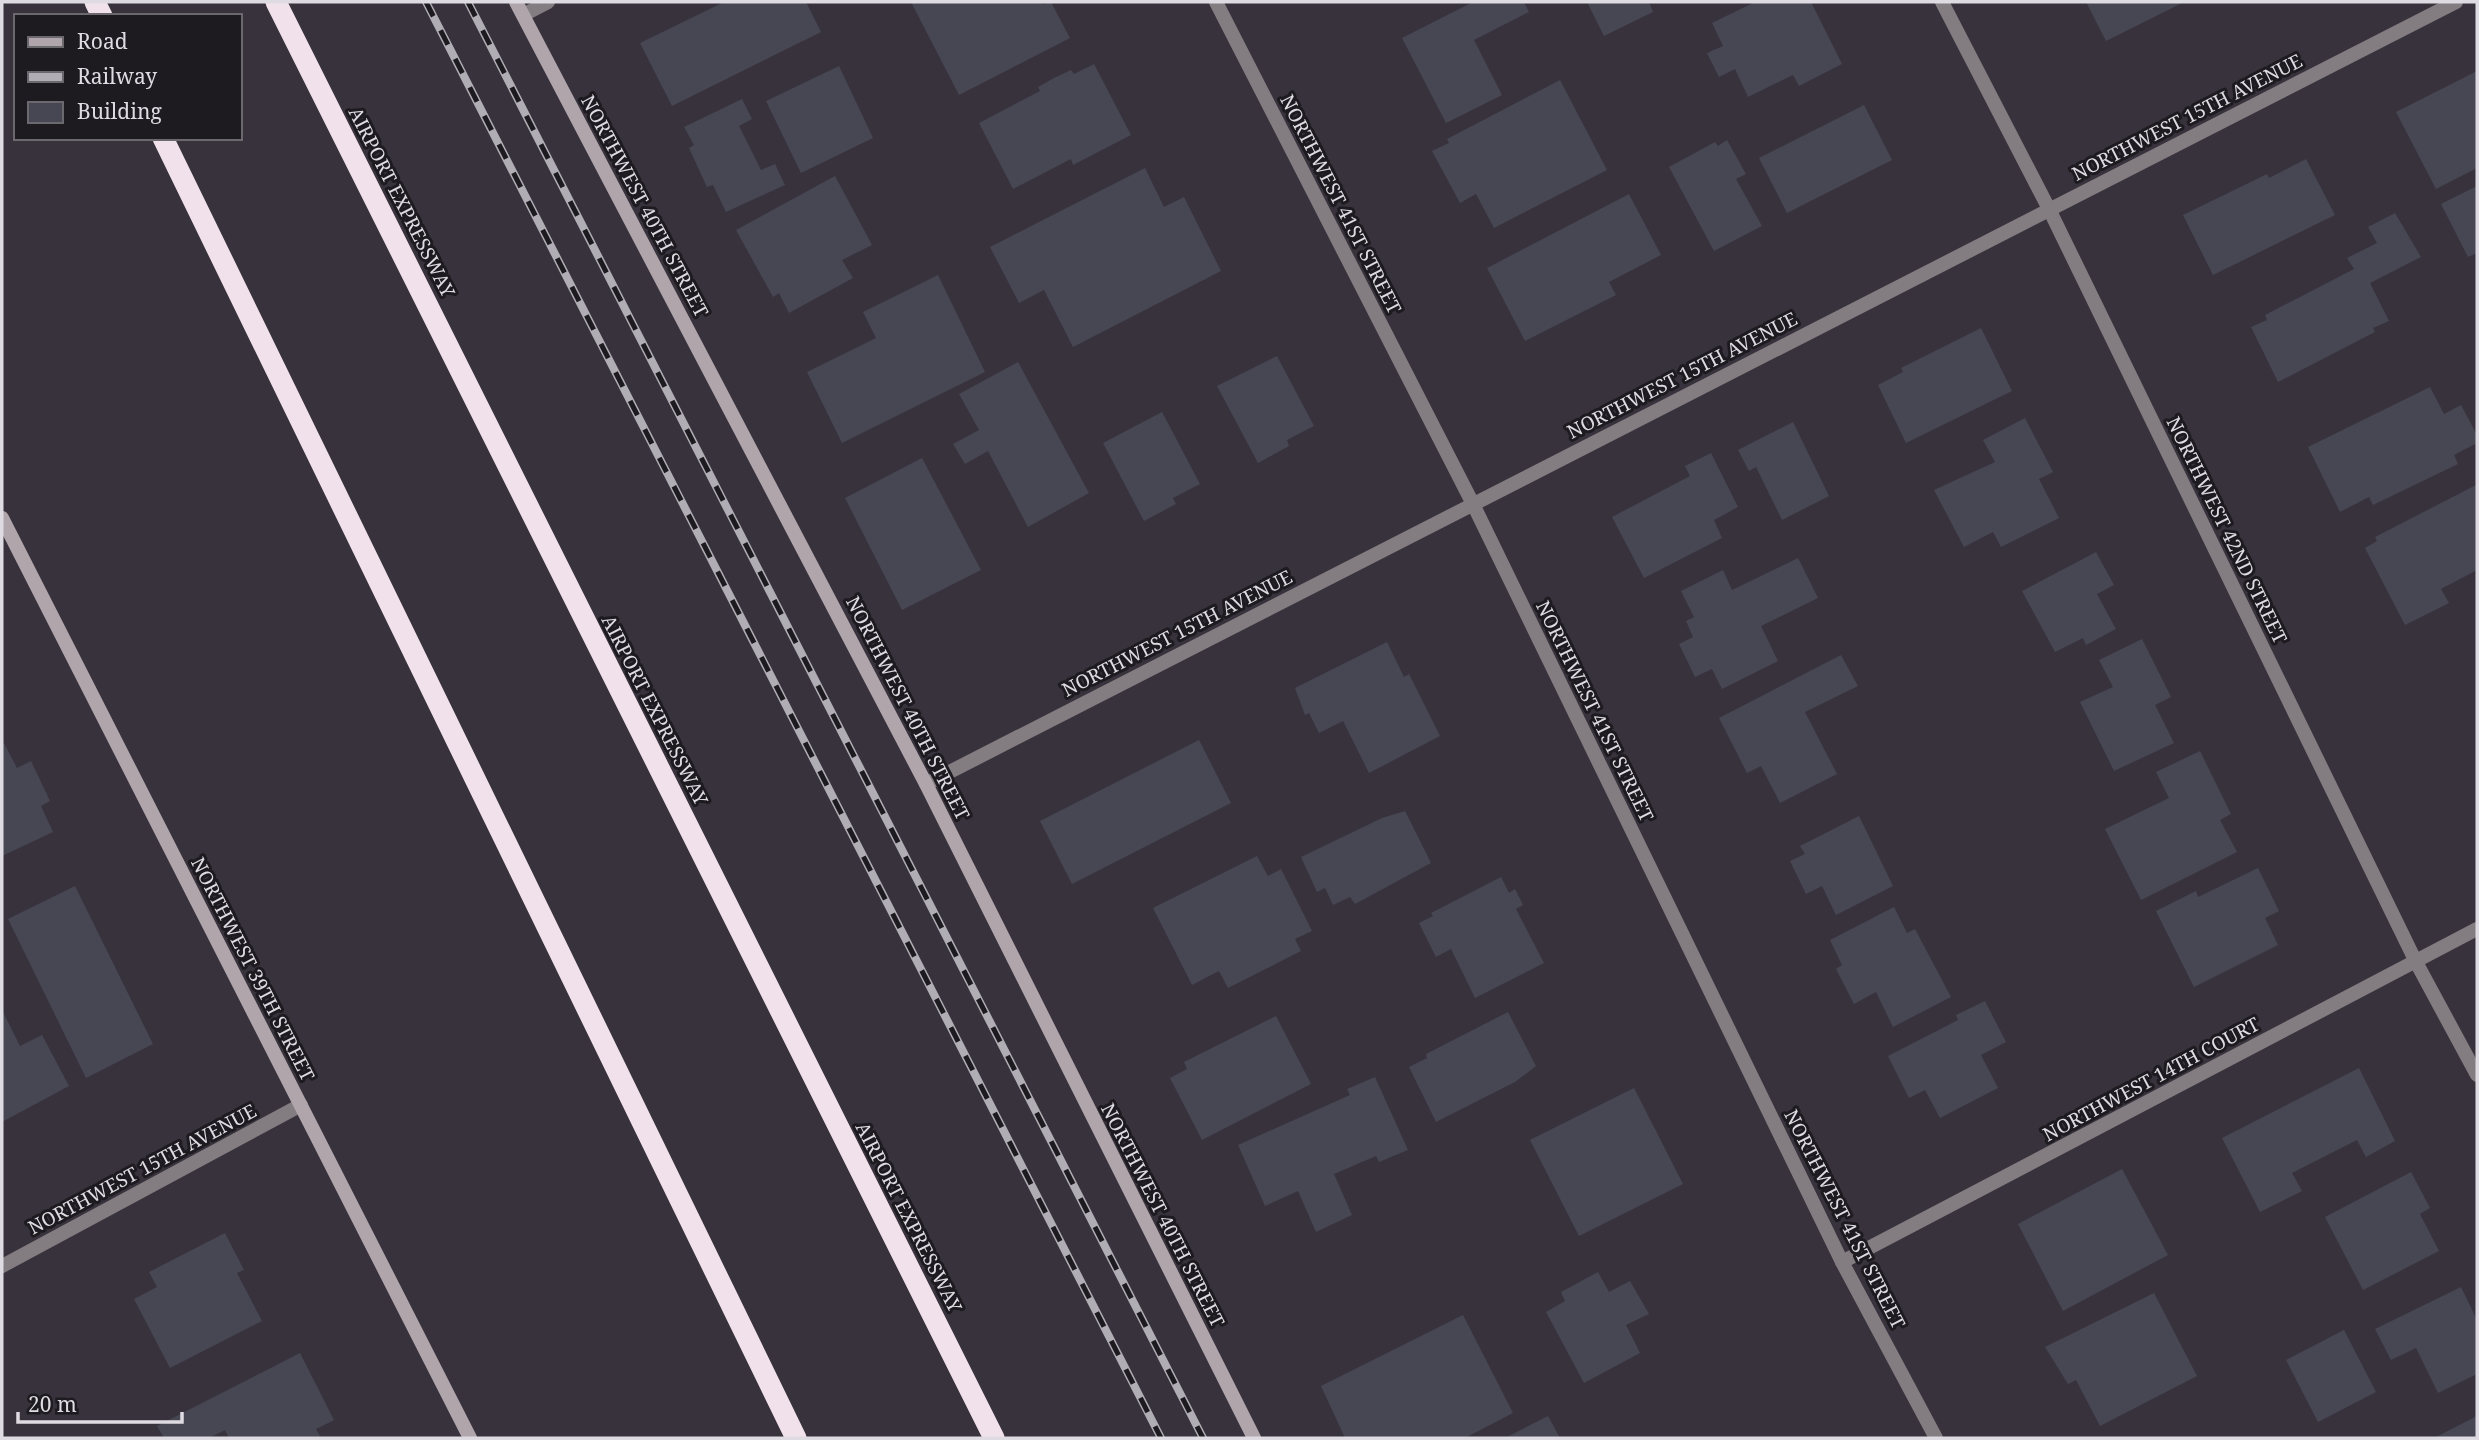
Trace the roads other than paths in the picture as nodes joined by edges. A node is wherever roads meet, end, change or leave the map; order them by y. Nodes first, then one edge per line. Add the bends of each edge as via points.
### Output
1 (276, 2) edge
2 (548, 2) edge
3 (1216, 2) edge
4 (1942, 2) edge
5 (2456, 2) edge
6 (520, 8) edge
7 (164, 140) edge
8 (2049, 209) junction
9 (1473, 504) junction
10 (2, 517) edge
11 (926, 784) junction
12 (2477, 929) edge
13 (2416, 962) junction
14 (2477, 1074) edge
15 (300, 1105) junction
16 (1842, 1262) junction
17 (2, 1266) edge
18 (470, 1438) edge
19 (796, 1438) edge
20 (993, 1438) edge
21 (1254, 1438) edge
22 (1936, 1438) edge

1 - 20 highway, AIRPORT EXPRESSWAY
2 - 6 street
3 - 9 street, NORTHWEST 41ST STREET
4 - 8 street, NORTHWEST 42ND STREET
5 - 8 street, NORTHWEST 15TH AVENUE
6 - 11 main road, NORTHWEST 40TH STREET
7 - 19 highway
8 - 9 street, NORTHWEST 15TH AVENUE
8 - 13 street, NORTHWEST 42ND STREET
9 - 11 street, NORTHWEST 15TH AVENUE
9 - 16 street, NORTHWEST 41ST STREET
10 - 15 main road, NORTHWEST 39TH STREET
11 - 21 main road, NORTHWEST 40TH STREET
12 - 13 street, NORTHWEST 14TH COURT
13 - 14 street, NORTHWEST 42ND STREET
13 - 16 street, NORTHWEST 14TH COURT
15 - 17 street, NORTHWEST 15TH AVENUE
15 - 18 main road, NORTHWEST 39TH STREET
16 - 22 street, NORTHWEST 41ST STREET

